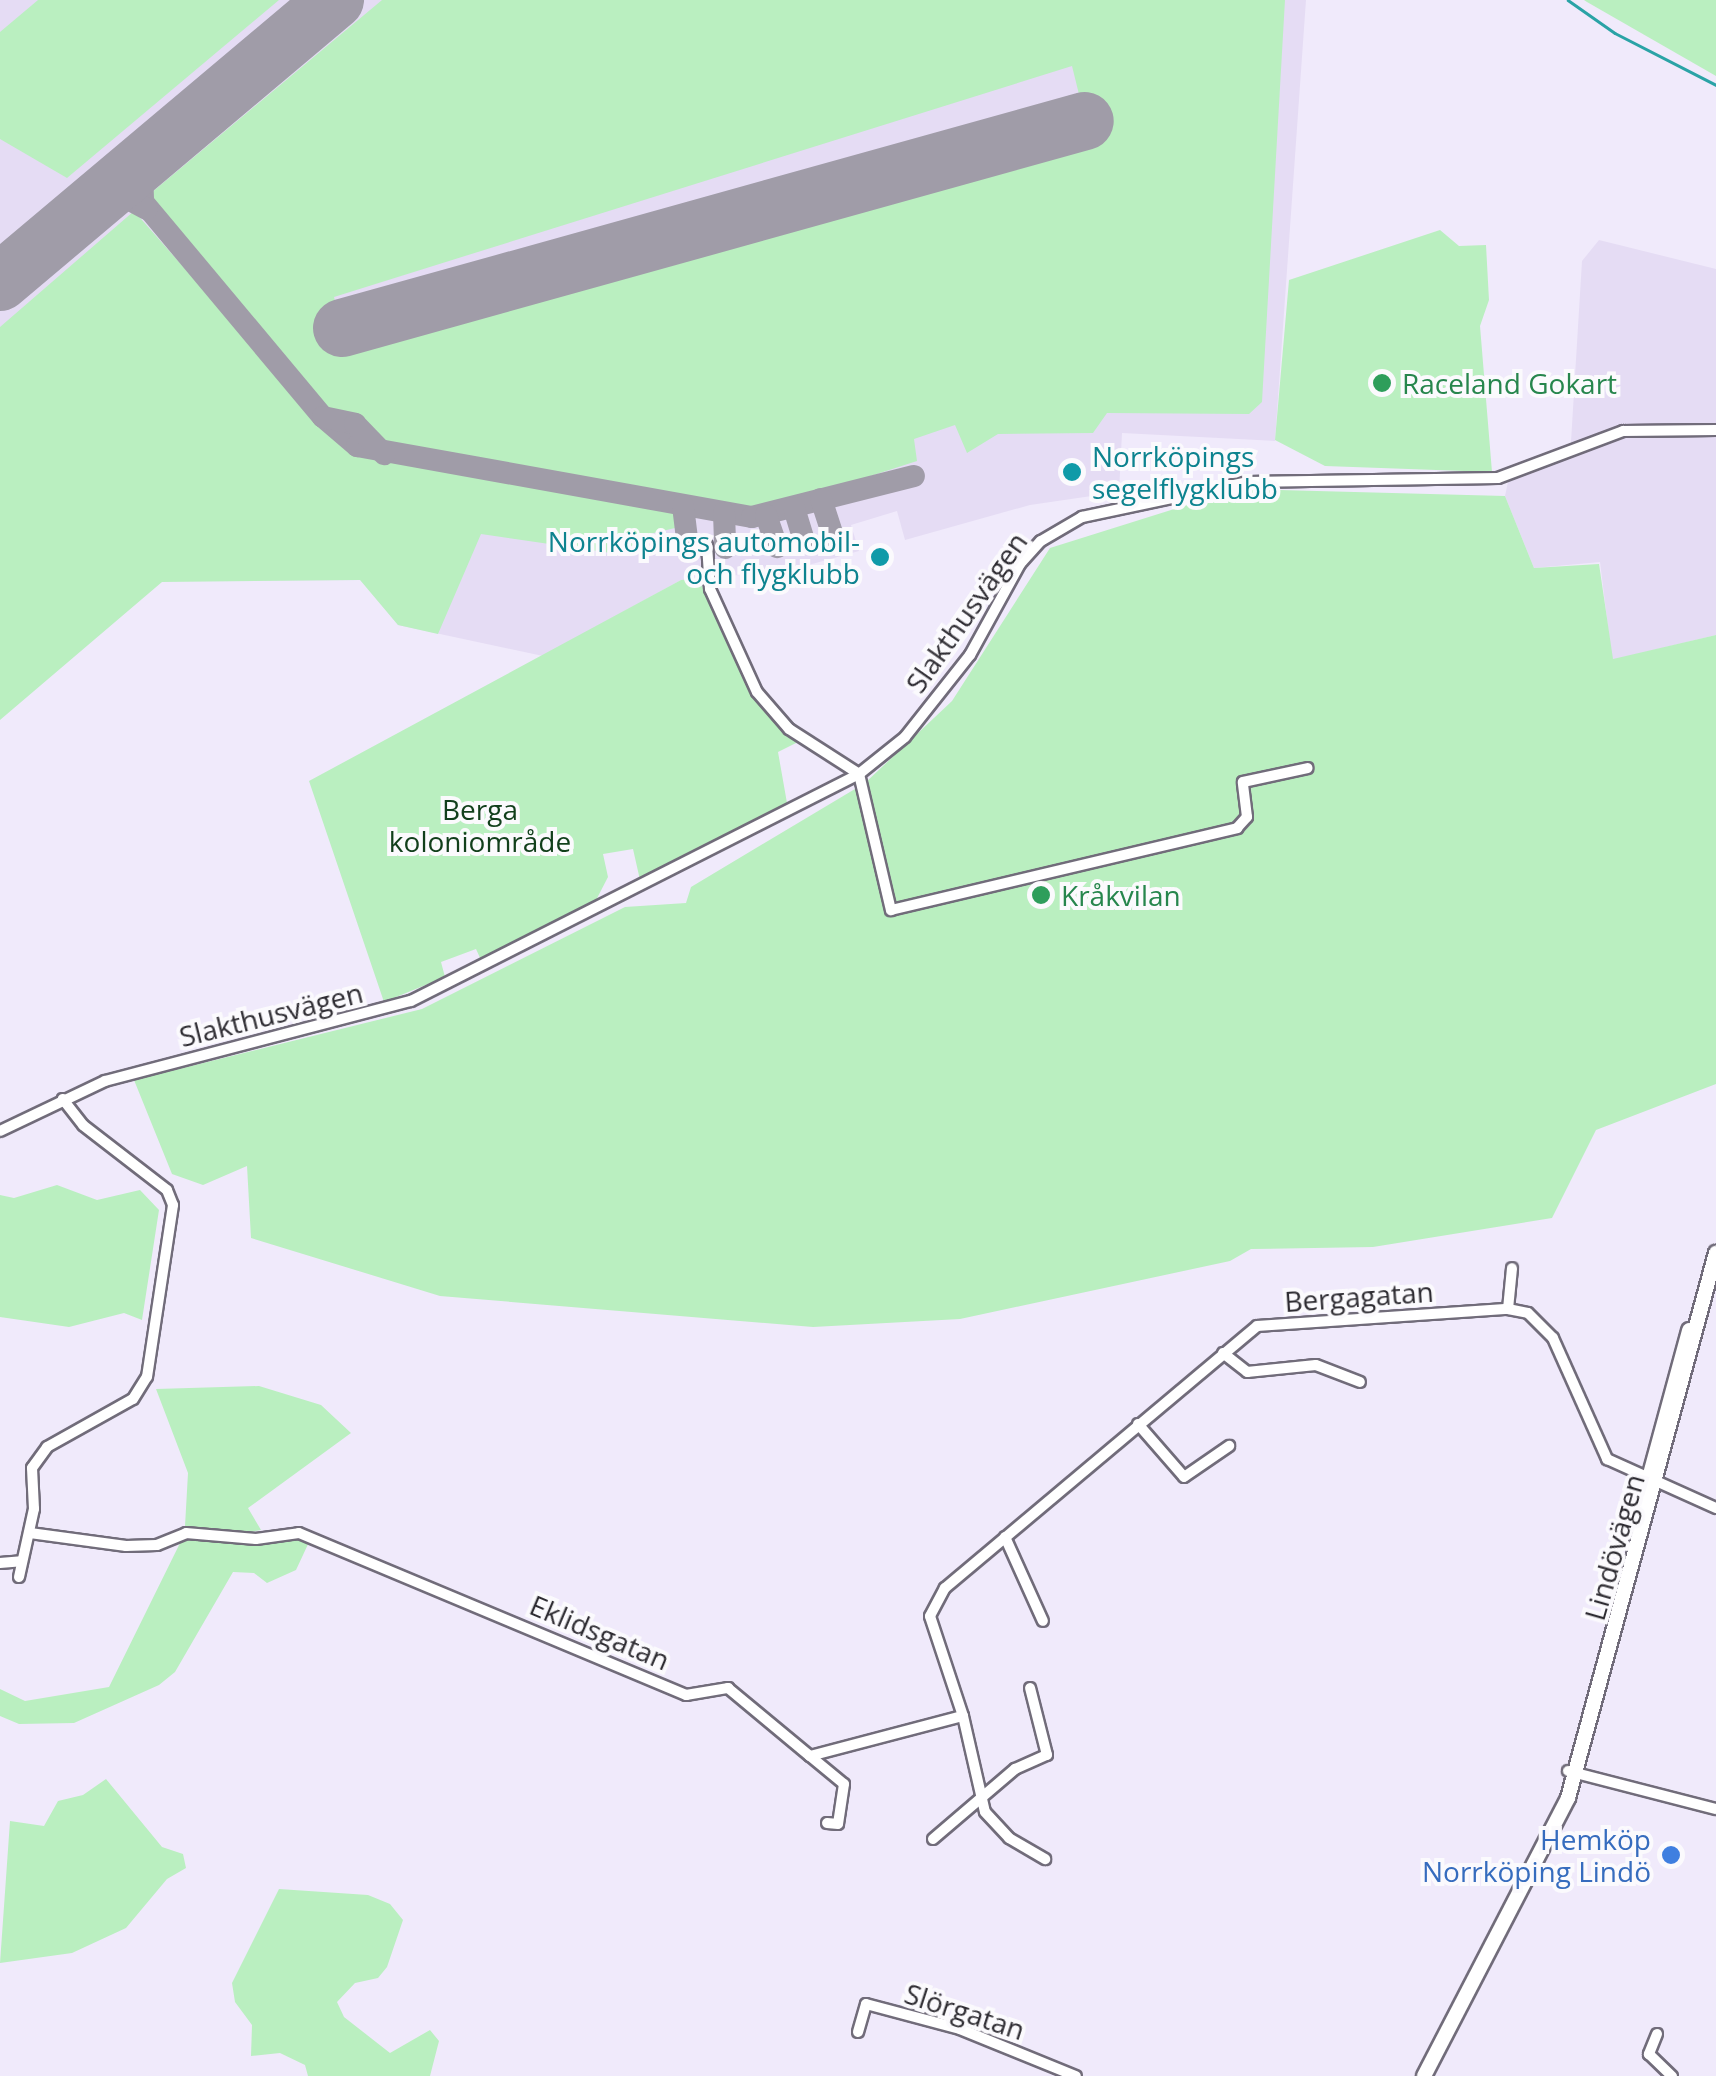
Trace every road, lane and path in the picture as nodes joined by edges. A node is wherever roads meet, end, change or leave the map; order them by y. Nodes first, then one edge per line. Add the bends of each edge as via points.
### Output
1 (1716, 430) edge
2 (707, 545) dead end
3 (1308, 768) dead end
4 (859, 774) junction
5 (63, 1099) junction
6 (0, 1131) edge
7 (1716, 1254) edge
8 (1512, 1268) dead end
9 (1508, 1308) junction
10 (1224, 1353) junction
11 (1360, 1382) dead end
12 (1138, 1424) junction
13 (1230, 1446) dead end
14 (1654, 1479) junction
15 (1716, 1508) edge
16 (30, 1532) junction
17 (1005, 1537) junction
18 (21, 1561) junction
19 (0, 1564) edge
20 (19, 1577) dead end
21 (1043, 1621) dead end
22 (1030, 1688) dead end
23 (963, 1716) junction
24 (810, 1756) junction
25 (1572, 1772) junction
26 (981, 1796) junction
27 (1716, 1809) edge
28 (827, 1824) dead end
29 (932, 1839) dead end
30 (1045, 1859) dead end
31 (858, 2032) dead end
32 (1657, 2034) dead end
33 (1425, 2072) edge
34 (1076, 2076) edge
35 (1672, 2076) edge

1 - 4 street, Slakthusvägen via 1622,430 1498,478 1248,482 1082,517 1040,541 1020,564 958,670 905,737
2 - 4 street via 710,589 757,692 789,728
3 - 4 street via 1243,782 1247,817 1237,828 891,910
4 - 5 street, Slakthusvägen via 411,1002 206,1052
5 - 6 street, Slakthusvägen
5 - 16 street via 93,1134 167,1190 173,1204 146,1377 133,1399 46,1448 32,1468
7 - 14 main road, Lindövägen
8 - 9 street
9 - 10 street, Bergagatan via 1281,1322 1257,1326
9 - 14 street via 1546,1326 1607,1458
10 - 11 street via 1247,1372 1316,1366
10 - 12 street, Bergagatan
12 - 13 street via 1184,1477
12 - 17 street, Bergagatan
14 - 15 street
14 - 25 main road, Lindövägen
16 - 18 street
16 - 24 street, Eklidsgatan via 126,1546 157,1545 186,1533 230,1539 300,1534 686,1695 728,1688
17 - 21 street
17 - 23 street, Bergagatan via 945,1588 930,1616
18 - 19 street
18 - 20 street
22 - 26 street via 1047,1755
23 - 24 street
23 - 26 street
24 - 28 street, Eklidsgatan via 844,1784 838,1824
25 - 27 street
25 - 33 main road, Lindövägen via 1545,1848
26 - 29 street
26 - 30 street via 995,1827
31 - 34 street, Slörgatan via 866,2004 960,2029
32 - 35 street via 1649,2054

